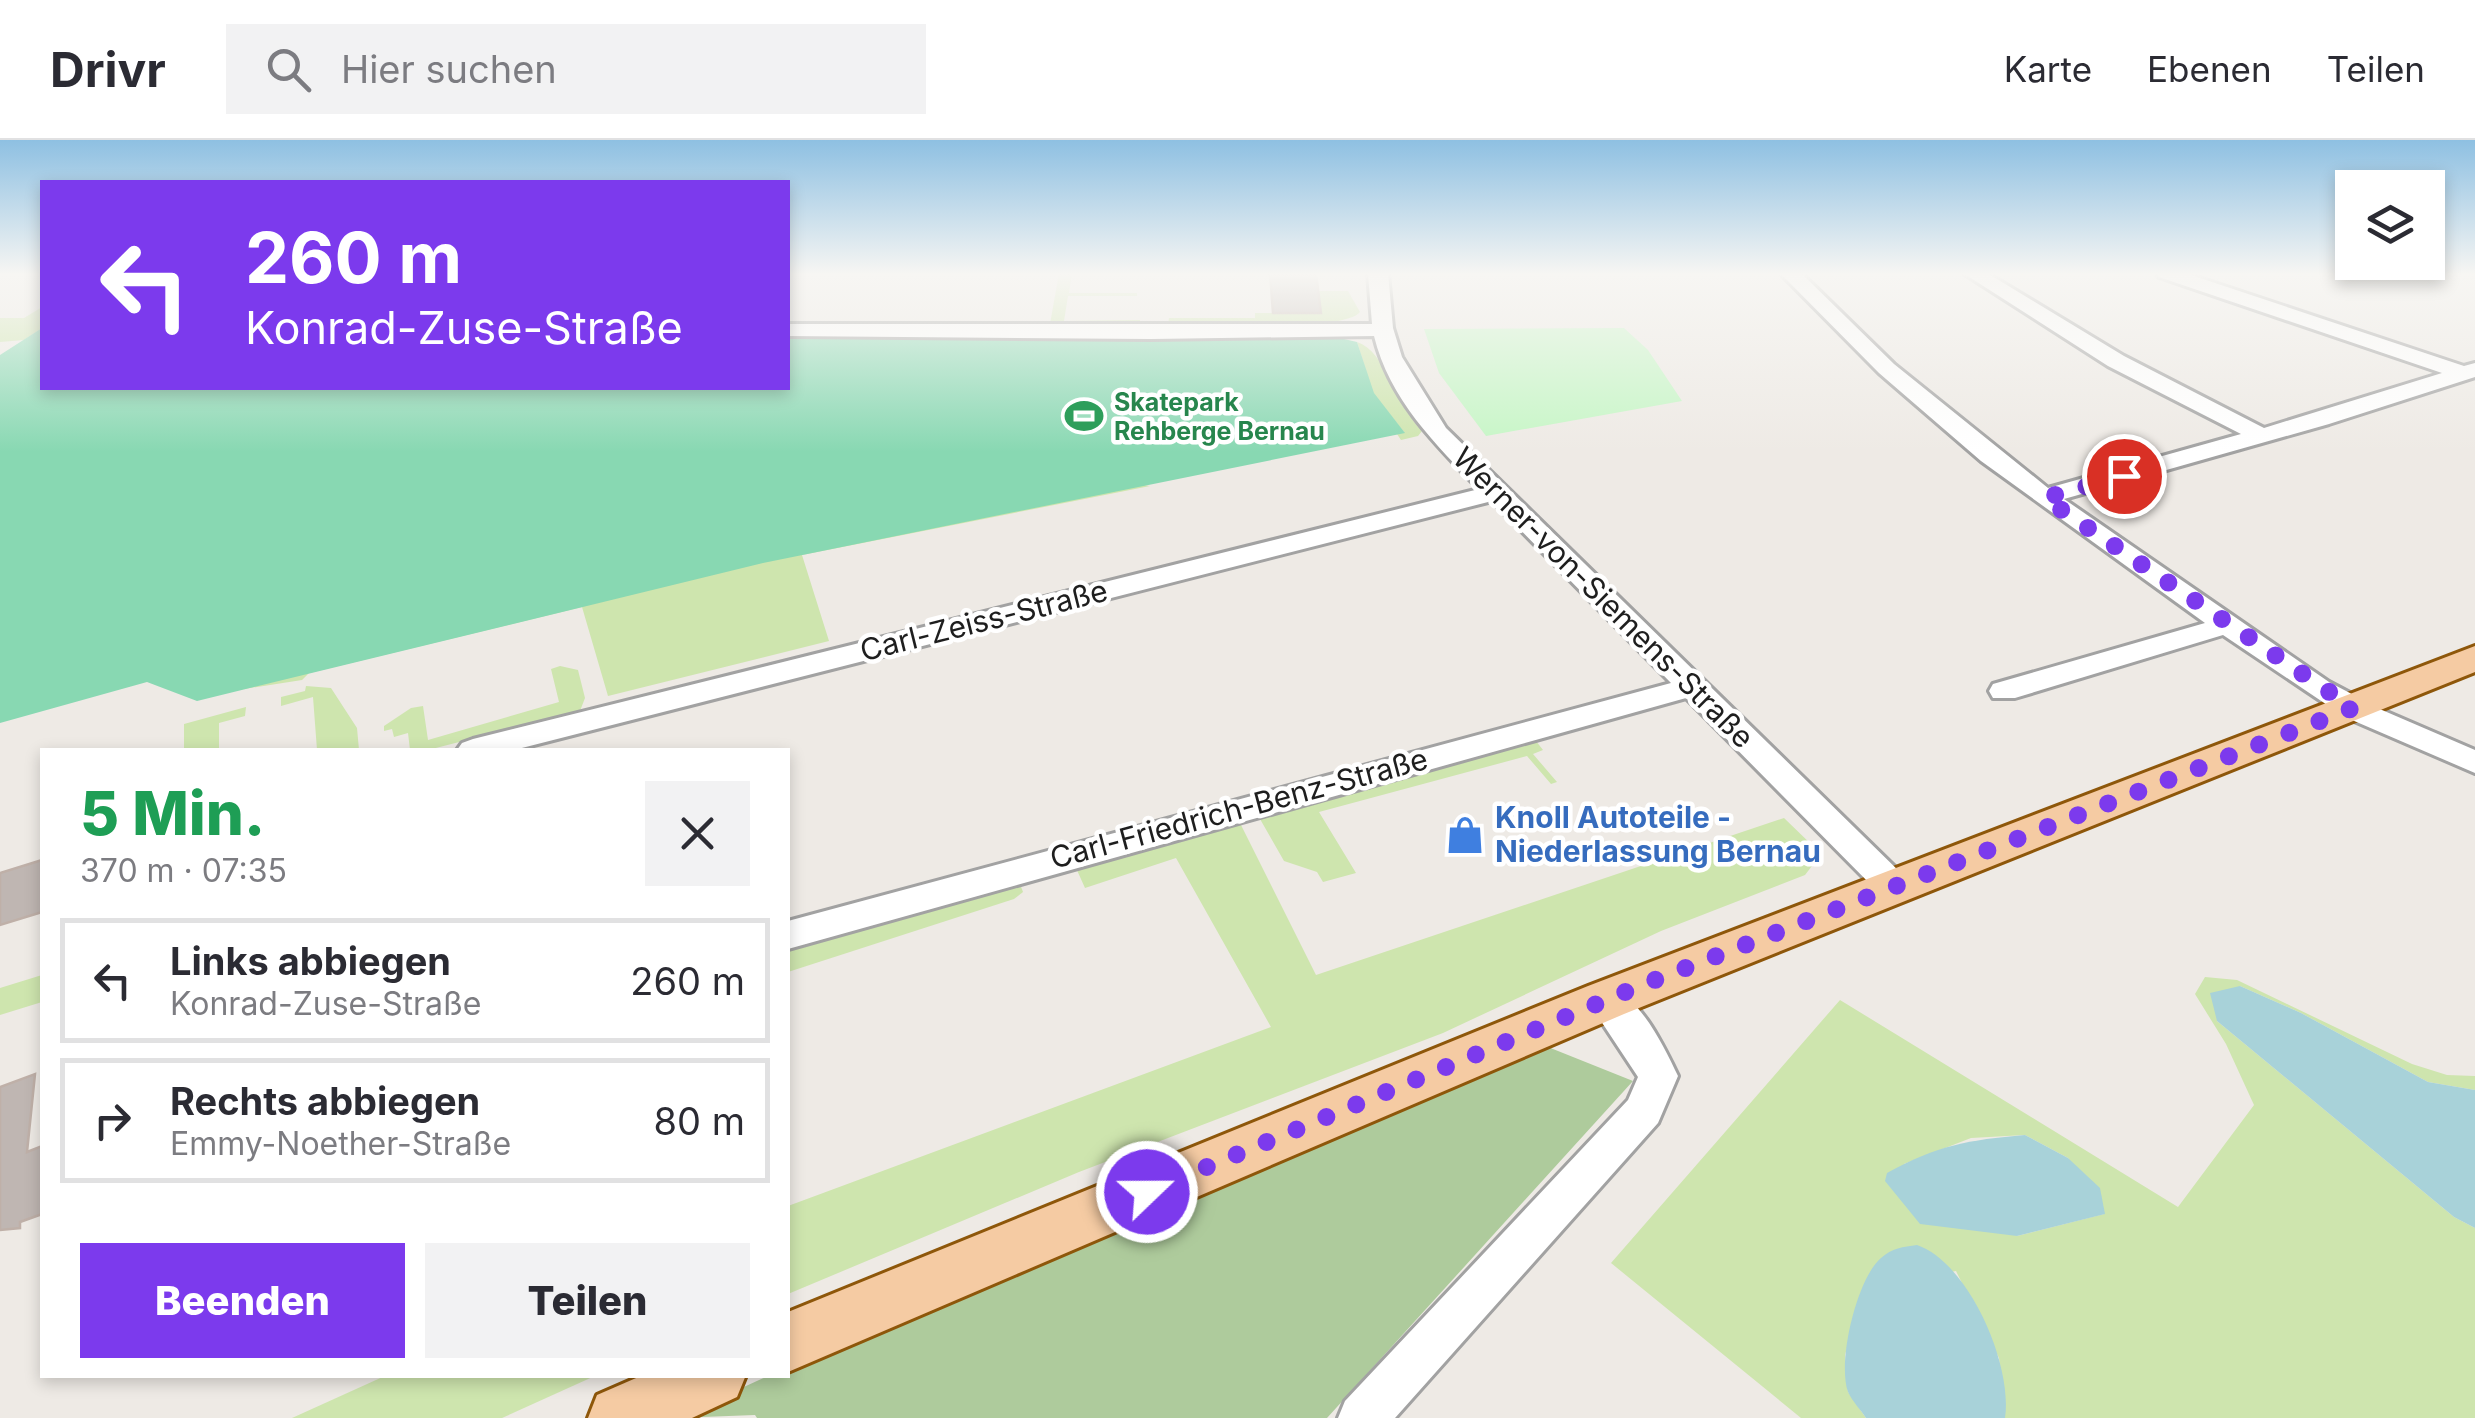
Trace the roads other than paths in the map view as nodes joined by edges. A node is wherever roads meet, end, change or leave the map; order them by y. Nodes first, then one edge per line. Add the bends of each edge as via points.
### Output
1 (1028, 333) edge
2 (1230, 333) edge
3 (1384, 333) edge
4 (1851, 333) edge
5 (2070, 333) edge
6 (2349, 333) edge
7 (2468, 372) edge
8 (2262, 436) junction
9 (1496, 492) junction
10 (2044, 498) junction
11 (2228, 625) junction
12 (2475, 658) edge
13 (1692, 687) junction
14 (2004, 692) dead end
15 (2353, 708) junction
16 (481, 748) edge
17 (2475, 762) edge
18 (1893, 886) junction
19 (790, 933) edge
20 (1606, 1000) junction
21 (790, 1341) edge
22 (708, 1378) edge
23 (620, 1418) edge
24 (1362, 1418) edge

1 - 2 street
3 - 9 street, Werner-von-Siemens-Straße via 1412,398
4 - 10 street
5 - 8 street
6 - 7 street
7 - 8 street
8 - 10 street
9 - 13 street, Werner-von-Siemens-Straße
9 - 16 street, Carl-Zeiss-Straße
10 - 11 street
11 - 14 street
11 - 15 street
12 - 15 main road
13 - 18 street, Werner-von-Siemens-Straße
13 - 19 street, Carl-Friedrich-Benz-Straße
15 - 17 street
15 - 18 main road
18 - 20 main road
20 - 21 main road
20 - 24 street via 1658,1076 1644,1111
22 - 23 main road

